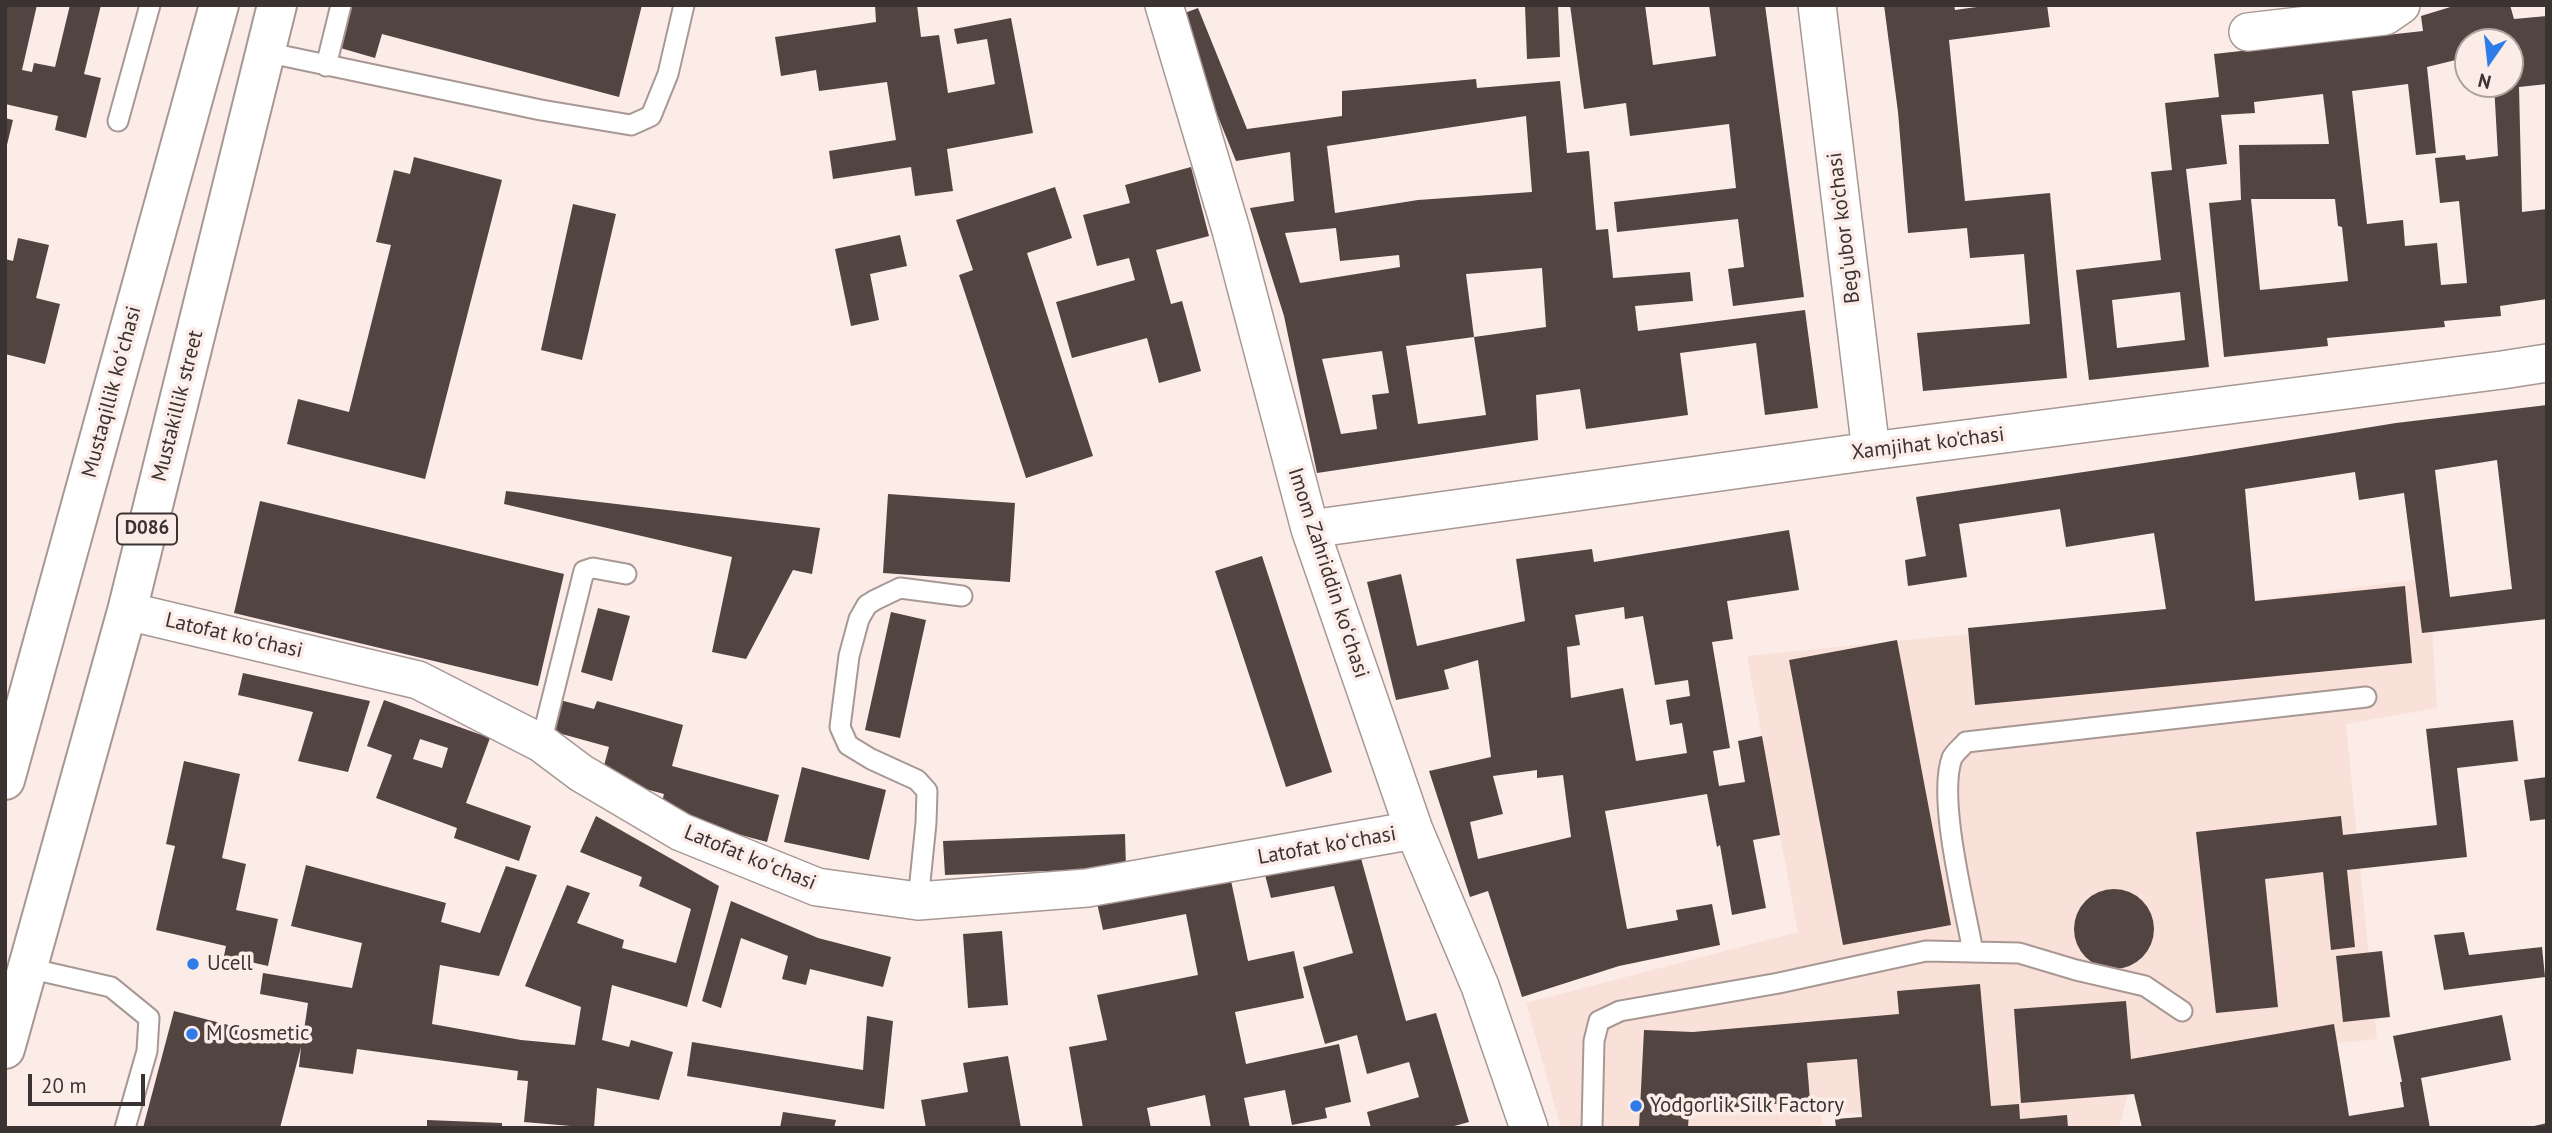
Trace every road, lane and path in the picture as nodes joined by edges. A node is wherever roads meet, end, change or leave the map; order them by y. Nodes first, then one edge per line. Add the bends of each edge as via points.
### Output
1 (150, 5) edge
2 (219, 5) edge
3 (277, 5) edge
4 (341, 5) edge
5 (684, 5) edge
6 (1164, 5) edge
7 (1817, 5) edge
8 (2401, 5) edge
9 (2248, 32) dead end
10 (265, 52) junction
11 (326, 66) junction
12 (118, 121) dead end
13 (2547, 363) edge
14 (1871, 451) junction
15 (1310, 529) junction
16 (626, 574) dead end
17 (961, 596) dead end
18 (127, 611) junction
19 (2366, 697) dead end
20 (541, 743) junction
21 (5, 780) edge
22 (1414, 830) junction
23 (918, 901) junction
24 (1973, 952) junction
25 (28, 968) junction
26 (2182, 1011) dead end
27 (5, 1049) edge
28 (125, 1128) edge
29 (1530, 1128) edge
30 (1592, 1128) edge

1 - 12 lane
2 - 21 main road, Mustaqillik koʻchasi
3 - 10 main road, Mustakillik street / D086
4 - 11 lane
5 - 11 lane via 668,74 651,116 631,125
6 - 15 street, Imom Zahriddin koʻchasi via 1231,230
7 - 14 street, Beg'ubor ko'chasi
8 - 9 street via 2385,16
10 - 11 lane
10 - 18 main road, Mustakillik street / D086
13 - 14 street, Xamjihat ko'chasi
14 - 15 street, Xamjihat ko'chasi
15 - 22 street, Imom Zahriddin koʻchasi
16 - 20 lane via 593,568 584,571
17 - 23 lane via 900,588 867,605 853,637 841,707 840,727 848,745 917,780 927,791
18 - 20 street, Latofat koʻchasi via 418,680
18 - 25 main road, Mustakillik street / D086
19 - 24 lane via 1966,742 1953,756 1948,811
20 - 23 street, Latofat koʻchasi via 581,773 681,832 817,887
22 - 23 street, Latofat koʻchasi via 1087,888
22 - 29 street, Imom Zahriddin koʻchasi via 1480,986
24 - 26 lane via 2019,953 2145,986
24 - 30 lane via 1926,951 1620,1011 1599,1021 1594,1041
25 - 27 main road, Mustakillik street / D086
25 - 28 lane via 111,988 149,1018 147,1051

